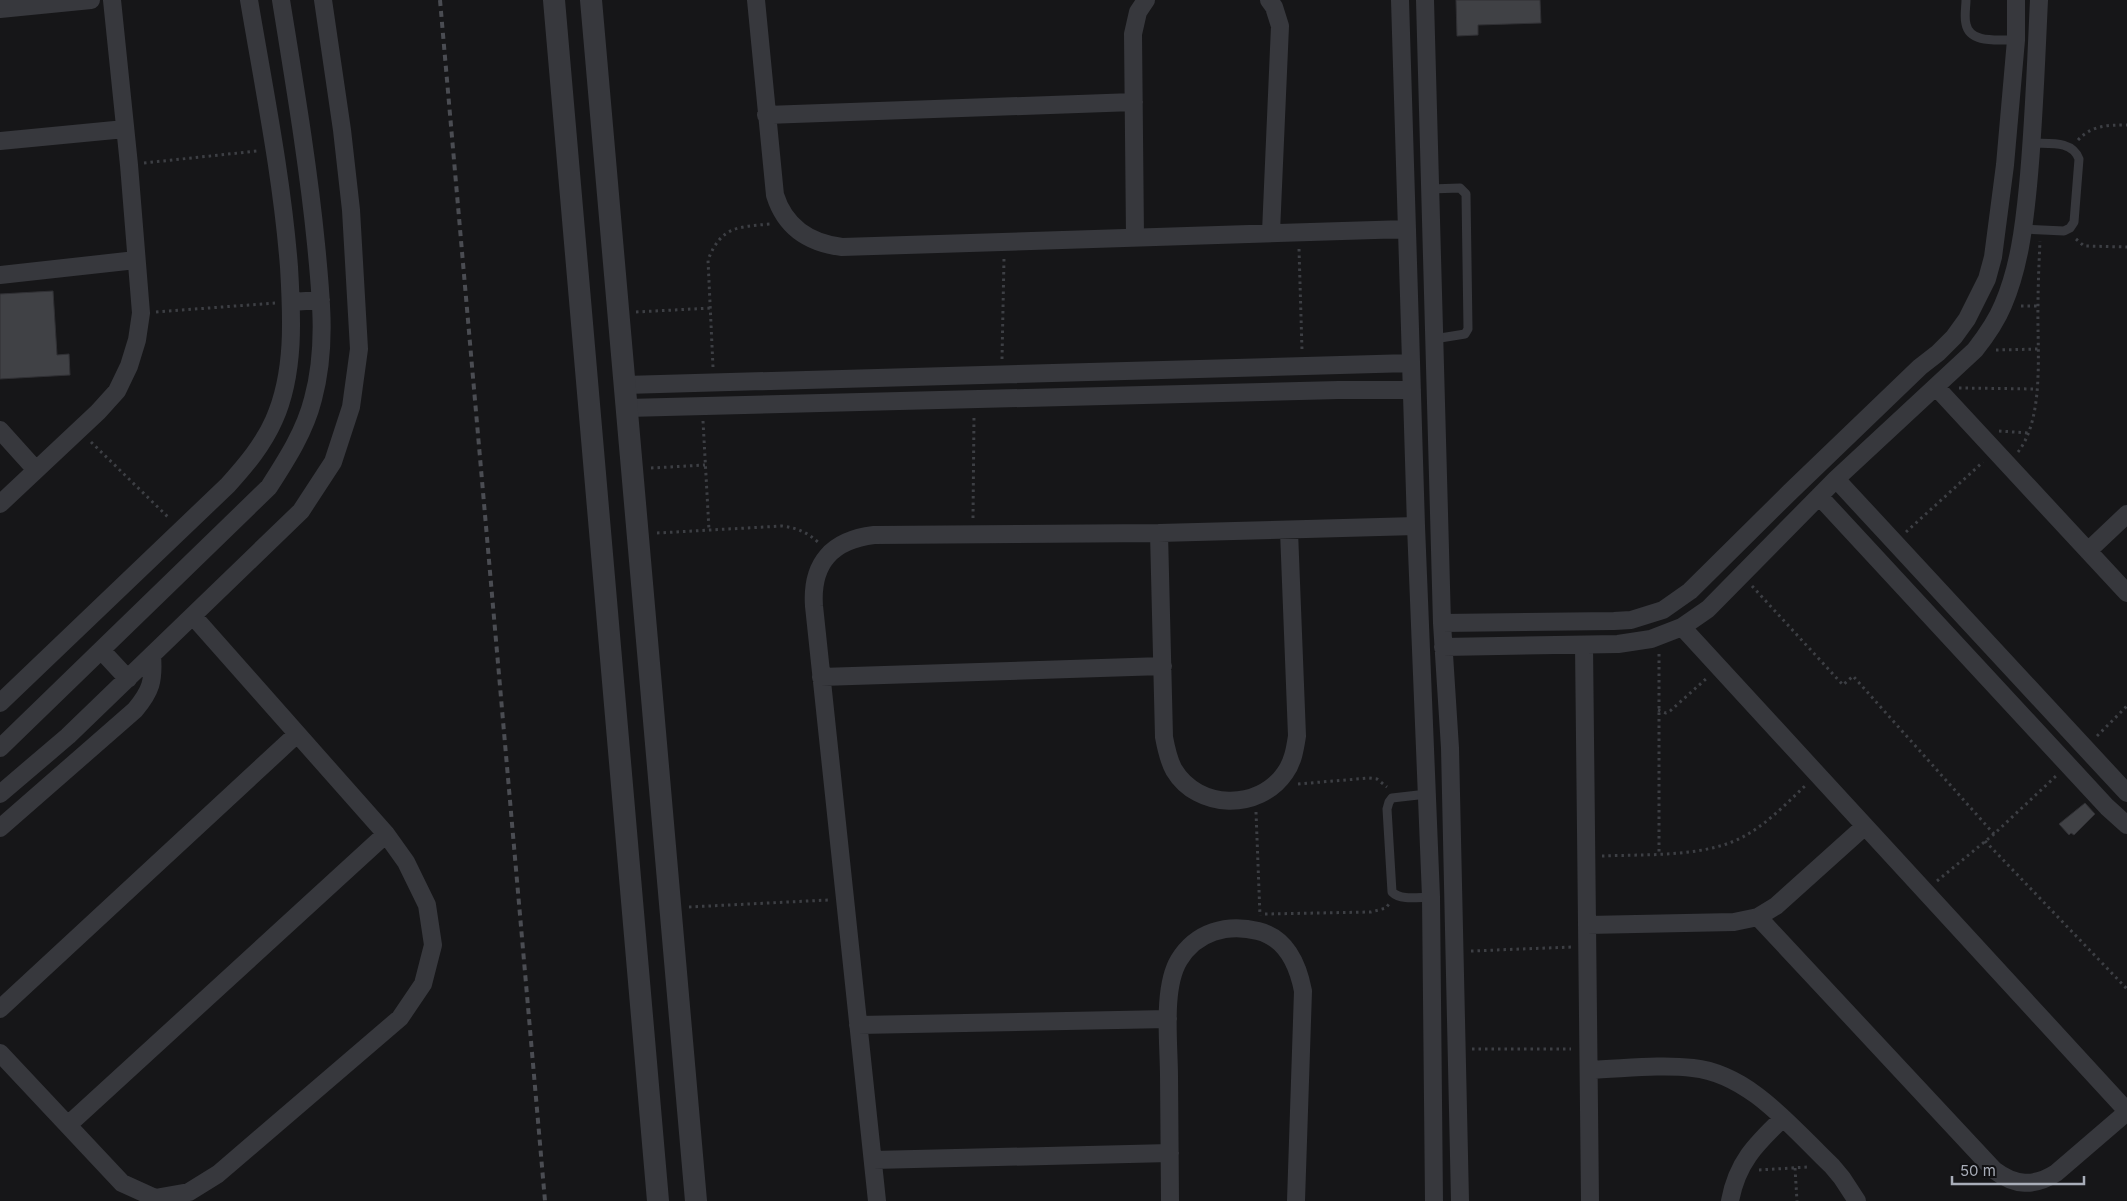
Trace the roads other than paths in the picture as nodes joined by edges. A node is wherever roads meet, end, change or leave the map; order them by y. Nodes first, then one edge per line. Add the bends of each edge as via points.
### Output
1 (91, 0) edge
2 (112, 0) edge
3 (249, 0) edge
4 (281, 0) edge
5 (323, 0) edge
6 (556, 0) edge
7 (591, 0) edge
8 (756, 0) edge
9 (1146, 0) edge
10 (1269, 0) edge
11 (1400, 0) edge
12 (1425, 0) edge
13 (1966, 0) edge
14 (2016, 0) edge
15 (2039, 0) edge
16 (0, 9) edge
17 (2016, 40) junction
18 (1134, 102) junction
19 (766, 115) junction
20 (125, 129) junction
21 (0, 141) edge
22 (2032, 143) junction
23 (303, 145) junction
24 (275, 149) junction
25 (2005, 165) junction
26 (2030, 168) junction
27 (1430, 189) junction
28 (1407, 229) junction
29 (2032, 230) junction
30 (1271, 232) junction
31 (1135, 237) junction
32 (136, 260) junction
33 (0, 275) edge
34 (1433, 287) junction
35 (1409, 288) junction
36 (321, 300) junction
37 (291, 302) junction
38 (1434, 339) junction
39 (1411, 363) junction
40 (1340, 366) junction
41 (694, 383) junction
42 (625, 385) junction
43 (1936, 387) junction
44 (1340, 390) junction
45 (1412, 390) junction
46 (698, 406) junction
47 (627, 408) junction
48 (0, 430) edge
49 (36, 470) junction
50 (1836, 479) junction
51 (1820, 496) junction
52 (0, 504) edge
53 (2127, 514) edge
54 (1416, 526) junction
55 (182, 530) junction
56 (1289, 531) junction
57 (1159, 533) junction
58 (1890, 537) junction
59 (1868, 548) junction
60 (203, 551) junction
61 (2088, 551) junction
62 (1712, 569) junction
63 (1737, 582) junction
64 (2127, 593) edge
65 (193, 616) junction
66 (1514, 622) junction
67 (1442, 623) junction
68 (1682, 627) junction
69 (1584, 644) junction
70 (1514, 646) junction
71 (1443, 647) junction
72 (101, 650) junction
73 (152, 655) junction
74 (1163, 666) junction
75 (822, 677) junction
76 (128, 679) junction
77 (0, 703) edge
78 (297, 734) junction
79 (0, 748) edge
80 (1450, 748) junction
81 (1425, 750) junction
82 (2090, 754) junction
83 (2073, 770) junction
84 (2127, 793) edge
85 (0, 794) edge
86 (1427, 794) junction
87 (2127, 824) edge
88 (1865, 826) junction
89 (0, 828) edge
90 (386, 834) junction
91 (1431, 896) junction
92 (669, 915) junction
93 (1758, 917) junction
94 (632, 925) junction
95 (1587, 925) junction
96 (0, 1009) edge
97 (1168, 1019) junction
98 (858, 1025) junction
99 (0, 1053) edge
100 (1589, 1070) junction
101 (2127, 1112) edge
102 (1782, 1119) junction
103 (68, 1125) junction
104 (1170, 1153) junction
105 (872, 1160) junction
106 (658, 1201) edge
107 (696, 1201) edge
108 (877, 1201) edge
109 (1170, 1201) edge
110 (1296, 1201) edge
111 (1434, 1201) edge
112 (1460, 1201) edge
113 (1590, 1201) edge
114 (1730, 1201) edge
115 (1857, 1201) edge

1 - 16 street
2 - 20 street
3 - 24 street
4 - 23 street
5 - 65 street via 342,130 357,291 359,349 351,407 333,462 301,511
6 - 94 street
7 - 42 street
8 - 19 street
9 - 18 street via 1138,12 1133,34
10 - 30 street via 1280,26
11 - 28 street
12 - 27 street
13 - 17 lane via 1966,24 1974,36
14 - 17 street
15 - 22 street
17 - 25 street
18 - 19 street
18 - 31 street
19 - 31 street via 775,196 780,209 788,222 812,240 826,245
20 - 21 street
20 - 32 street
22 - 26 street
22 - 29 lane via 2064,145 2072,148 2079,159 2074,222 2070,228 2058,232
23 - 24 street
23 - 36 street
24 - 37 street via 286,223
25 - 26 street
25 - 62 street via 1993,257 1987,279 1968,319 1949,343
26 - 29 street
27 - 34 street
27 - 38 lane via 1460,188 1466,194 1468,329 1465,334
28 - 30 street
28 - 35 street
29 - 43 street via 1990,330 1975,350
30 - 31 street
32 - 33 street
32 - 49 street via 141,313 129,366 117,390
34 - 35 street
34 - 38 street
35 - 39 street
36 - 37 street
36 - 60 street via 322,355 313,400 297,442 269,486
37 - 55 street via 286,382 275,420 255,455
38 - 67 street
39 - 40 street
39 - 45 street
40 - 41 street
40 - 44 street
41 - 42 street
41 - 46 street
42 - 47 street
43 - 50 street
43 - 61 street
44 - 45 street
44 - 46 street
45 - 54 street
46 - 47 street
47 - 92 street
48 - 49 street
49 - 52 street
50 - 51 street
50 - 58 street
51 - 59 street
51 - 63 street
53 - 61 street
54 - 56 street
54 - 81 street
55 - 60 street
55 - 77 street
56 - 57 street
56 - 74 street via 1297,736 1294,756 1272,787 1256,797 1218,800 1187,784 1175,771 1164,737
57 - 74 street
57 - 75 street via 856,537 840,544 826,557 813,588
58 - 59 street
58 - 82 street
59 - 83 street
60 - 72 street
61 - 64 street
62 - 63 street
62 - 66 street via 1677,602 1647,616 1614,621
63 - 68 street via 1708,609
65 - 73 street
65 - 78 street
66 - 67 street
66 - 70 street
67 - 71 street
68 - 69 street via 1635,642
68 - 88 street
69 - 70 street
69 - 95 street
70 - 71 street
71 - 80 street
72 - 76 street
72 - 79 street
73 - 76 street
73 - 89 street via 154,675 148,695 135,710
74 - 75 street
75 - 98 street
76 - 85 street
78 - 90 street
78 - 96 street
80 - 81 street
80 - 112 street
81 - 86 street
82 - 83 street
82 - 84 street
83 - 87 street
86 - 91 street
86 - 91 lane via 1392,798 1387,809 1392,892 1396,896
88 - 93 street via 1776,906
88 - 101 street
90 - 103 street
90 - 103 street via 406,862 427,905 432,945 423,984 400,1018 218,1174 189,1192 155,1198 122,1182
91 - 111 street
92 - 94 street
92 - 107 street
93 - 95 street via 1734,922
93 - 101 street via 2005,1178 2032,1184 2045,1180
94 - 106 street
95 - 100 street
97 - 98 street
97 - 104 street
97 - 110 street via 1171,978 1178,960 1206,934 1261,923 1291,955 1300,972 1304,991
98 - 105 street
99 - 103 street
100 - 102 street via 1670,1067 1716,1073 1737,1081 1756,1094
100 - 113 street
102 - 114 street via 1758,1143 1739,1171
102 - 115 street via 1832,1166
104 - 105 street
104 - 109 street
105 - 108 street

